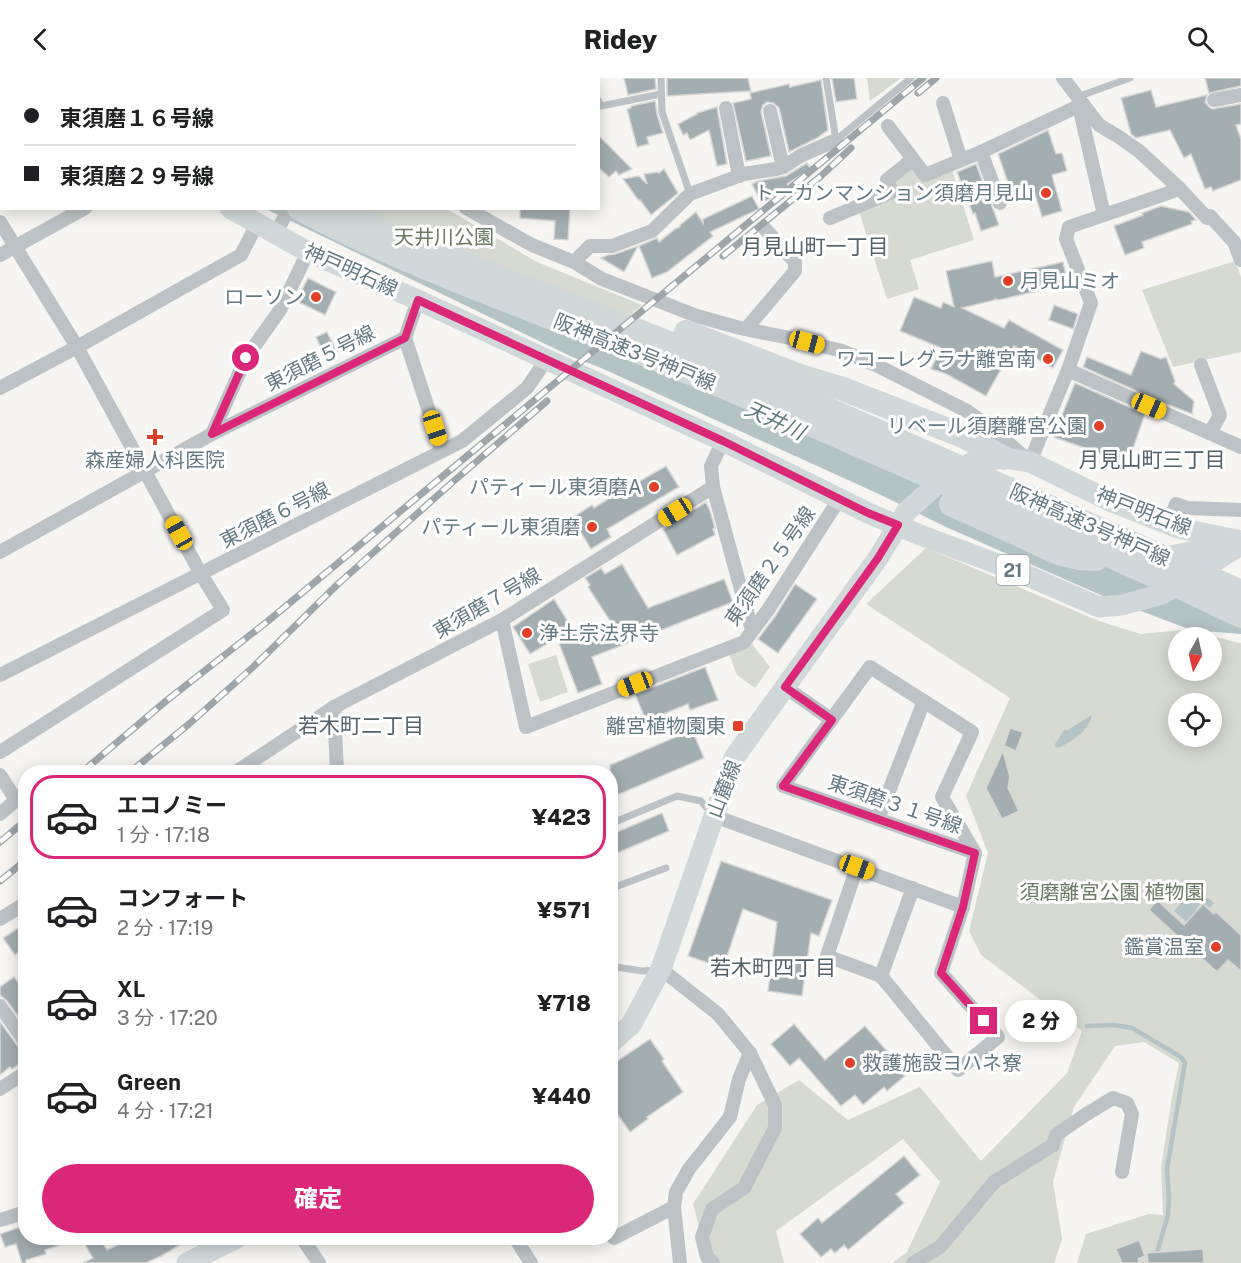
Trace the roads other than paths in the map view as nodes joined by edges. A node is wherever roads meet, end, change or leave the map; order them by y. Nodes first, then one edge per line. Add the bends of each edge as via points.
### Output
1 (661, 78) edge
2 (826, 78) edge
3 (911, 78) edge
4 (1064, 78) edge
5 (1130, 78) edge
6 (661, 94) junction
7 (1241, 95) edge
8 (1214, 100) dead end
9 (1080, 102) junction
10 (600, 103) edge
11 (943, 103) dead end
12 (726, 108) dead end
13 (770, 111) dead end
14 (888, 126) dead end
15 (836, 140) junction
16 (981, 152) junction
17 (913, 159) junction
18 (961, 160) junction
19 (783, 167) junction
20 (740, 176) junction
21 (1180, 189) junction
22 (690, 194) junction
23 (1000, 203) dead end
24 (81, 210) edge
25 (233, 210) edge
26 (289, 210) edge
27 (303, 210) edge
28 (341, 210) edge
29 (470, 210) edge
30 (1104, 215) junction
31 (830, 218) dead end
32 (0, 222) edge
33 (257, 224) junction
34 (280, 225) dead end
35 (765, 229) dead end
36 (388, 234) junction
37 (15, 247) junction
38 (308, 252) junction
39 (0, 255) edge
40 (1241, 260) edge
41 (574, 262) junction
42 (418, 300) junction
43 (746, 329) junction
44 (405, 338) junction
45 (77, 347) junction
46 (632, 349) junction
47 (546, 360) junction
48 (1201, 365) dead end
49 (1068, 370) junction
50 (0, 388) edge
51 (1210, 433) junction
52 (212, 434) junction
53 (723, 441) junction
54 (1241, 447) edge
55 (442, 451) junction
56 (1004, 458) junction
57 (1030, 462) junction
58 (145, 471) junction
59 (713, 487) junction
60 (840, 498) junction
61 (1241, 510) edge
62 (903, 518) junction
63 (1168, 524) junction
64 (1241, 543) edge
65 (0, 552) edge
66 (201, 574) junction
67 (1168, 580) junction
68 (1241, 592) edge
69 (1241, 616) edge
70 (502, 620) junction
71 (752, 630) junction
72 (0, 675) edge
73 (785, 687) junction
74 (924, 701) junction
75 (334, 707) junction
76 (832, 720) junction
77 (0, 752) edge
78 (247, 765) edge
79 (337, 765) edge
80 (0, 775) edge
81 (0, 814) edge
82 (714, 816) junction
83 (878, 819) junction
84 (618, 821) edge
85 (975, 853) junction
86 (857, 867) junction
87 (666, 868) dead end
88 (618, 886) edge
89 (913, 888) junction
90 (963, 907) junction
91 (18, 908) edge
92 (0, 919) edge
93 (618, 967) edge
94 (660, 969) junction
95 (881, 976) junction
96 (0, 1006) edge
97 (18, 1032) edge
98 (618, 1036) edge
99 (750, 1053) junction
100 (18, 1077) edge
101 (0, 1089) edge
102 (1122, 1172) dead end
103 (674, 1207) junction
104 (18, 1214) edge
105 (0, 1220) edge
106 (618, 1236) edge
107 (223, 1245) edge
108 (307, 1245) edge
109 (519, 1245) edge
110 (187, 1263) edge
111 (319, 1263) edge
112 (531, 1263) edge
113 (680, 1263) edge
114 (712, 1263) edge
115 (913, 1263) edge

1 - 6 lane
2 - 15 lane
3 - 15 lane
4 - 9 street
5 - 9 lane
6 - 10 lane
6 - 22 lane via 662,112
7 - 8 street
9 - 16 street
9 - 21 street via 1098,125 1139,151
9 - 30 street
11 - 18 street
12 - 20 street
13 - 19 street
14 - 17 street
15 - 19 street
16 - 18 street
16 - 23 street
17 - 18 street via 925,175
17 - 31 street via 887,180 892,192
19 - 20 street
20 - 22 street
21 - 30 street
21 - 40 street via 1234,242
22 - 41 street via 652,231 612,246 590,246
24 - 37 street
25 - 33 main road, 神戸明石線 / 21
26 - 34 street
27 - 46 highway, 阪神高速3号神戸線 via 430,270
28 - 36 highway, 阪神高速3号神戸線
29 - 41 street via 532,245
30 - 49 street via 1069,227 1066,239 1091,303
32 - 37 street
33 - 38 main road, 神戸明石線 / 21
33 - 45 street via 241,255
35 - 43 street via 795,262 795,271
36 - 56 highway via 547,278 963,436
36 - 67 highway, 阪神高速3号神戸線 via 739,370
37 - 39 street
37 - 45 street
38 - 42 main road, 神戸明石線 / 21
38 - 52 street via 280,310 246,358
41 - 43 street via 602,279 697,316
42 - 44 street
42 - 47 main road, 神戸明石線 / 21
43 - 57 street via 842,351 876,365 967,411
44 - 52 street, 東須磨５号線
44 - 55 street
45 - 50 street
45 - 58 street
46 - 64 highway via 807,441 1059,553 1079,558 1168,560
46 - 67 highway, 阪神高速3号神戸線
47 - 53 main road, 神戸明石線 / 21
47 - 55 street, 東須磨６号線 via 527,388 462,441
48 - 51 street via 1220,415
49 - 51 street
49 - 57 street
51 - 54 street
52 - 58 street, 東須磨５号線
53 - 59 street via 711,466
53 - 60 main road, 神戸明石線 / 21
55 - 66 street, 東須磨６号線
56 - 57 main road, 神戸明石線
56 - 62 main road, 神戸明石線 via 973,462 933,487
57 - 63 main road, 神戸明石線
58 - 65 street, 東須磨５号線
58 - 66 street
59 - 70 street, 東須磨７号線
59 - 71 street
60 - 62 main road, 神戸明石線 / 21 via 868,513
60 - 71 street, 東須磨２５号線
61 - 63 street via 1176,504
62 - 67 main road, 神戸明石線 / 21 via 920,536 1019,572 1099,607 1129,603
62 - 73 main road, 山麓線
63 - 64 main road, 神戸明石線
64 - 67 main road, 神戸明石線 / 21 via 1162,594
66 - 72 street, 東須磨６号線
66 - 77 street via 224,610
67 - 68 highway
67 - 69 highway
70 - 71 street, 東須磨２５号線 via 526,727 744,642
70 - 75 street, 東須磨７号線
73 - 76 street
73 - 82 main road, 山麓線 via 734,758
74 - 76 street, 東須磨３１号線 via 870,667
74 - 83 street
74 - 85 street, 東須磨３１号線 via 972,732 942,797
75 - 78 street, 東須磨７号線
75 - 79 street
76 - 83 street, 東須磨３１号線 via 783,786
80 - 81 street via 16,800
82 - 84 lane via 701,801 677,796
82 - 86 street
82 - 94 main road, 山麓線
83 - 85 street, 東須磨３１号線
85 - 90 street
86 - 89 street
86 - 95 street via 827,956
87 - 88 lane
89 - 90 street
89 - 95 street
90 - 95 street via 941,973 998,1038 958,1070
91 - 92 street
93 - 94 lane
94 - 98 main road, 山麓線 via 631,1025
94 - 99 street via 718,1014
96 - 97 street
99 - 103 street via 730,1117 689,1169 676,1192
99 - 114 street via 775,1105 775,1128 744,1188 712,1209 702,1237
100 - 101 street
102 - 115 street via 1132,1114 1127,1103 1113,1098 1056,1135 1053,1145 994,1182 940,1247
103 - 106 street
103 - 113 street
104 - 105 street
107 - 110 main road
108 - 111 street
109 - 112 street

